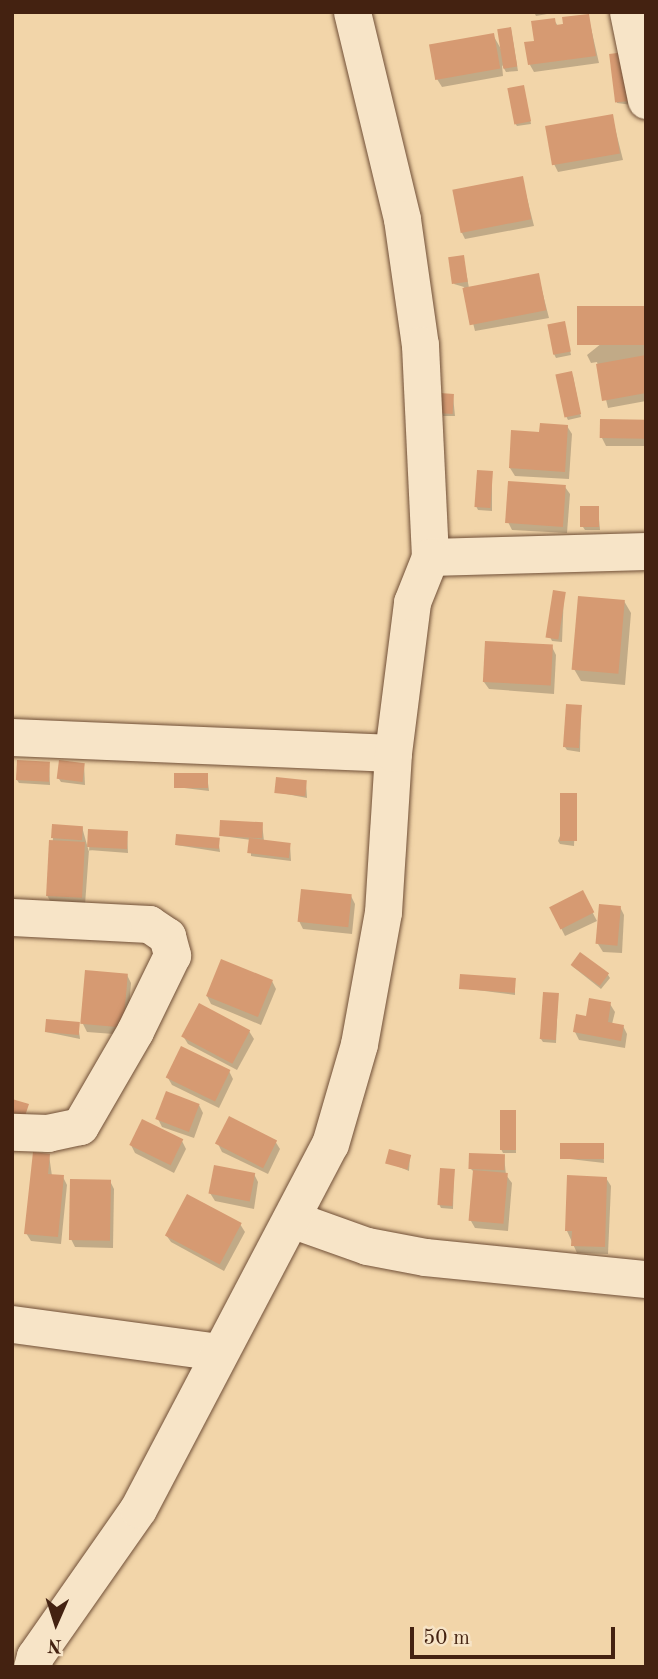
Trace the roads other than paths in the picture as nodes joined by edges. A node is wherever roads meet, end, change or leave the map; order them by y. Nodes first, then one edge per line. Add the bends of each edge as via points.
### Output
1 (352, 12) edge
2 (634, 17) edge
3 (646, 100) edge
4 (646, 551) edge
5 (430, 557) junction
6 (12, 737) edge
7 (393, 754) junction
8 (12, 917) edge
9 (12, 1132) edge
10 (294, 1220) junction
11 (646, 1279) edge
12 (12, 1324) edge
13 (219, 1352) junction
14 (32, 1667) edge

1 - 5 street via 402,219 420,345
2 - 3 street
4 - 5 street
5 - 7 street via 412,602
6 - 7 street
7 - 10 street via 383,912 359,1044 330,1144
8 - 9 street via 149,923 167,936 172,955 80,1126 48,1133
10 - 11 street via 367,1246 425,1257
10 - 13 street
12 - 13 street
13 - 14 street via 138,1508 35,1656

